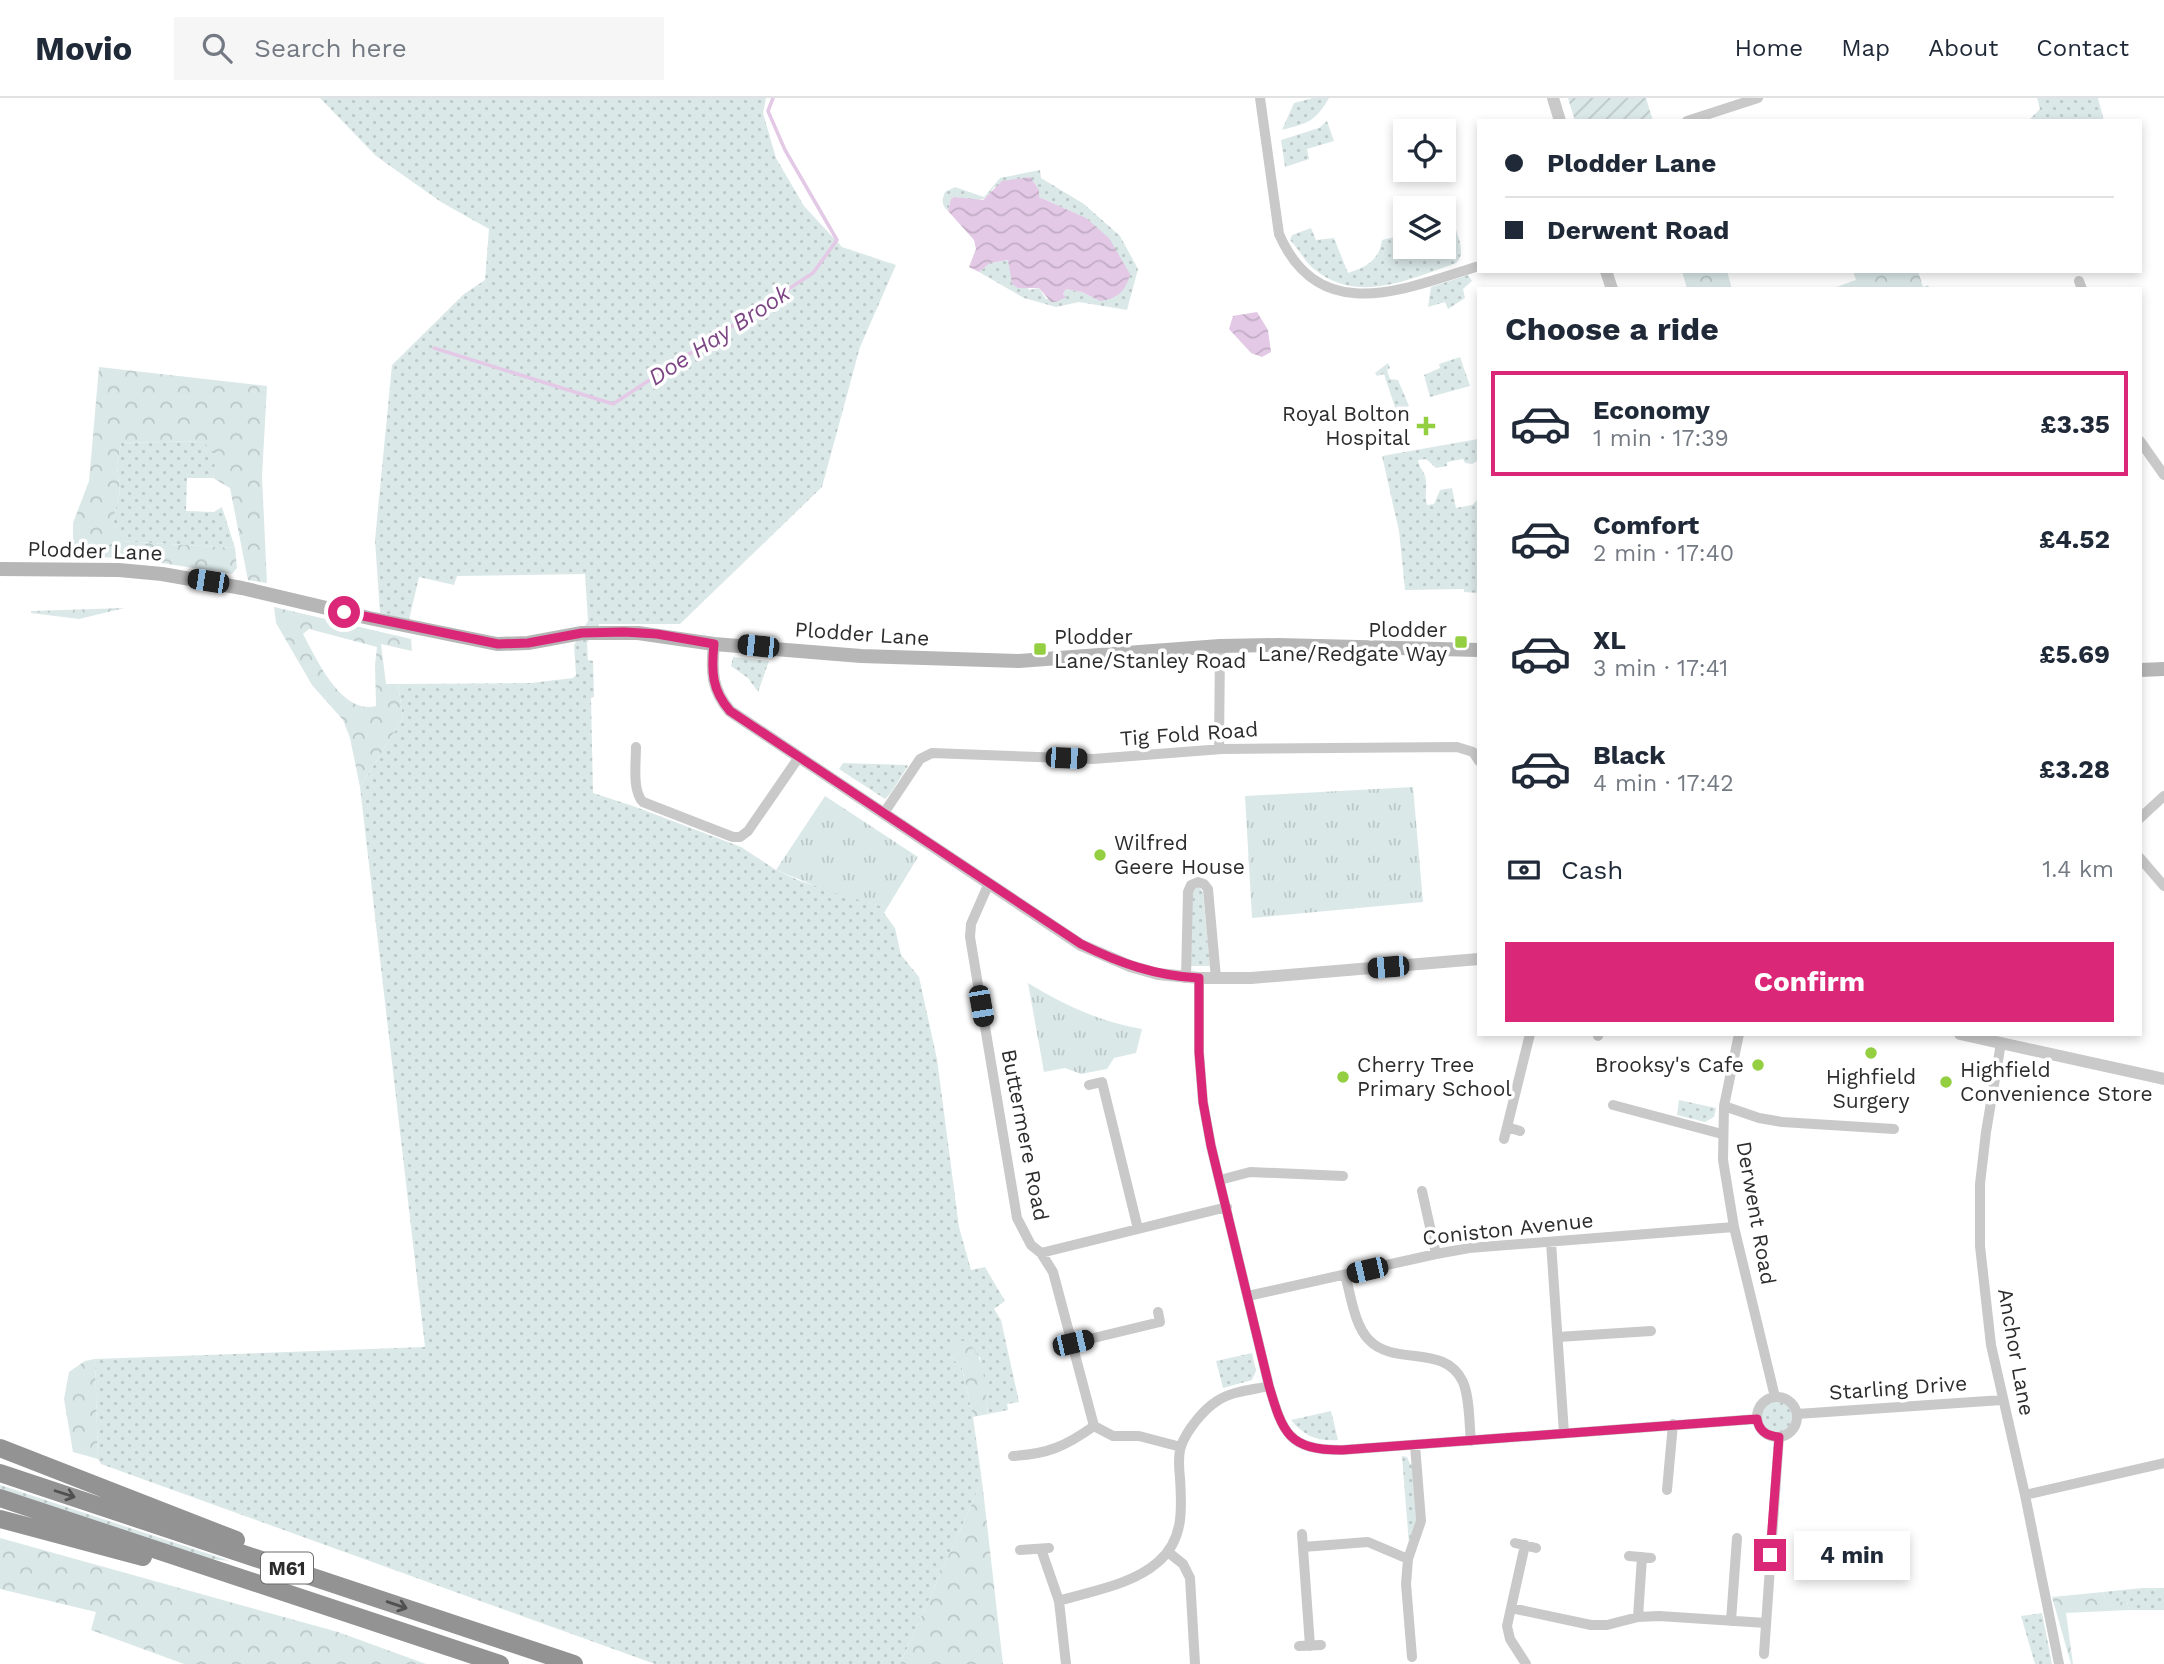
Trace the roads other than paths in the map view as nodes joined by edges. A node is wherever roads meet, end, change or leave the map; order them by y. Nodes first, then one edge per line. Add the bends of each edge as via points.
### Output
1 (1260, 98) edge
2 (1553, 98) edge
3 (1758, 98) edge
4 (1559, 119) edge
5 (1693, 119) edge
6 (1477, 267) edge
7 (2142, 444) edge
8 (2164, 475) edge
9 (0, 569) edge
10 (714, 644) junction
11 (1220, 646) junction
12 (1477, 650) edge
13 (2164, 669) edge
14 (2142, 670) edge
15 (636, 747) dead end
16 (1219, 749) junction
17 (799, 757) junction
18 (1477, 757) edge
19 (2162, 801) edge
20 (884, 813) junction
21 (2142, 816) edge
22 (2142, 860) edge
23 (989, 883) junction
24 (2164, 886) edge
25 (1477, 959) edge
26 (1193, 978) junction
27 (1216, 978) junction
28 (1530, 1036) edge
29 (1739, 1036) edge
30 (1973, 1036) edge
31 (1999, 1040) edge
32 (2163, 1074) edge
33 (1089, 1085) dead end
34 (1613, 1105) dead end
35 (1724, 1106) junction
36 (1507, 1127) junction
37 (1894, 1129) dead end
38 (1520, 1130) dead end
39 (1722, 1134) junction
40 (1504, 1139) dead end
41 (1343, 1176) dead end
42 (1220, 1180) junction
43 (1422, 1191) dead end
44 (1227, 1207) junction
45 (1734, 1227) junction
46 (1138, 1229) junction
47 (1551, 1242) junction
48 (1041, 1253) junction
49 (1436, 1254) junction
50 (1345, 1275) junction
51 (1248, 1296) junction
52 (1158, 1312) dead end
53 (1651, 1331) dead end
54 (1558, 1337) junction
55 (1073, 1343) junction
56 (1269, 1386) junction
57 (1775, 1397) junction
58 (2003, 1400) junction
59 (1797, 1414) junction
60 (1757, 1419) junction
61 (1673, 1424) junction
62 (1094, 1426) junction
63 (1564, 1433) junction
64 (1779, 1437) junction
65 (1471, 1441) junction
66 (1415, 1445) junction
67 (1181, 1447) junction
68 (0, 1448) edge
69 (1020, 1459) dead end
70 (2164, 1464) edge
71 (0, 1473) edge
72 (1667, 1490) dead end
73 (2025, 1495) junction
74 (0, 1498) edge
75 (0, 1519) edge
76 (1302, 1534) dead end
77 (1737, 1538) dead end
78 (1525, 1545) dead end
79 (1303, 1547) junction
80 (1020, 1550) dead end
81 (1168, 1552) junction
82 (1629, 1556) dead end
83 (1408, 1559) junction
84 (372, 1596) junction
85 (299, 1597) junction
86 (1059, 1601) junction
87 (1511, 1608) junction
88 (1638, 1617) junction
89 (1731, 1621) junction
90 (1766, 1623) junction
91 (1410, 1639) junction
92 (1398, 1640) dead end
93 (1310, 1646) dead end
94 (1764, 1654) dead end
95 (1412, 1657) dead end
96 (1198, 1660) edge
97 (1521, 1661) edge
98 (500, 1664) edge
99 (574, 1664) edge
100 (1066, 1664) edge
101 (2059, 1664) edge

1 - 6 street via 1279,234 1286,251 1308,276 1334,289 1372,295
2 - 4 street
3 - 5 street
7 - 8 street
9 - 10 main road, Plodder Lane via 162,573 498,644 615,632
10 - 11 main road, Plodder Lane via 861,656 1018,661
10 - 17 street via 712,676 721,700 730,711
11 - 12 main road, Plodder Lane
11 - 16 street
13 - 14 main road
15 - 17 street via 637,790 643,802 740,838
16 - 18 street, Tig Fold Road via 1457,747
16 - 20 street, Tig Fold Road via 1093,759 932,753 920,759
17 - 20 street
19 - 21 street
20 - 23 street
22 - 24 street
23 - 26 street via 1094,951 1130,966
23 - 48 street, Buttermere Road via 971,924 972,951 1017,1218 1031,1245
25 - 27 street
26 - 27 street
26 - 27 street via 1188,892 1198,882 1208,889
26 - 42 street via 1203,1102
28 - 36 street via 1528,1066
29 - 35 street, Derwent Road
30 - 31 street
31 - 32 street
31 - 58 street, Anchor Lane via 1980,1184 1979,1231 1989,1329
33 - 46 street via 1102,1082
34 - 39 street
35 - 37 street via 1782,1122
35 - 39 street, Derwent Road
36 - 38 street
36 - 40 street
39 - 45 street, Derwent Road
41 - 42 street via 1250,1172
42 - 44 street
43 - 49 street
44 - 46 street
44 - 51 street
45 - 47 street, Coniston Avenue
45 - 57 street, Derwent Road
46 - 48 street
47 - 49 street, Coniston Avenue
47 - 54 street
48 - 55 street, Buttermere Road via 1053,1272
49 - 50 street, Coniston Avenue
50 - 51 street, Coniston Avenue
50 - 65 street via 1360,1327 1374,1345 1397,1354 1440,1360 1457,1373 1466,1392
51 - 56 street
52 - 55 street via 1160,1322
53 - 54 street
54 - 63 street
55 - 62 street, Buttermere Road
56 - 66 street via 1279,1421 1304,1445 1342,1450
56 - 67 street via 1218,1400
57 - 59 street via 1787,1400
57 - 60 street via 1760,1407
58 - 59 street, Starling Drive
58 - 73 street, Anchor Lane
59 - 64 street via 1794,1427
60 - 61 street
60 - 64 street via 1761,1430
61 - 63 street
61 - 72 street
62 - 67 street via 1113,1436 1139,1436
62 - 69 street via 1066,1445
63 - 65 street
64 - 90 street
65 - 66 street
66 - 83 street via 1421,1521
67 - 81 street via 1181,1522
68 - 84 highway, M61
70 - 73 street
71 -> 84 highway, M61
73 - 101 street, Anchor Lane
74 - 85 highway, M61
75 - 85 highway, M61
76 - 79 street
77 - 89 street via 1738,1586
78 - 87 street
79 - 83 street via 1368,1542
79 - 93 street
80 - 86 street via 1045,1548
81 - 86 street via 1157,1564 1129,1579
81 - 96 street via 1190,1577
82 - 88 street via 1646,1557
83 - 91 street
84 -> 99 highway, M61
85 - 98 highway, M61
86 - 100 street
87 - 88 street via 1591,1625
87 - 97 street via 1507,1632
88 - 89 street
89 - 90 street
90 - 94 street
91 - 92 street
91 - 95 street

